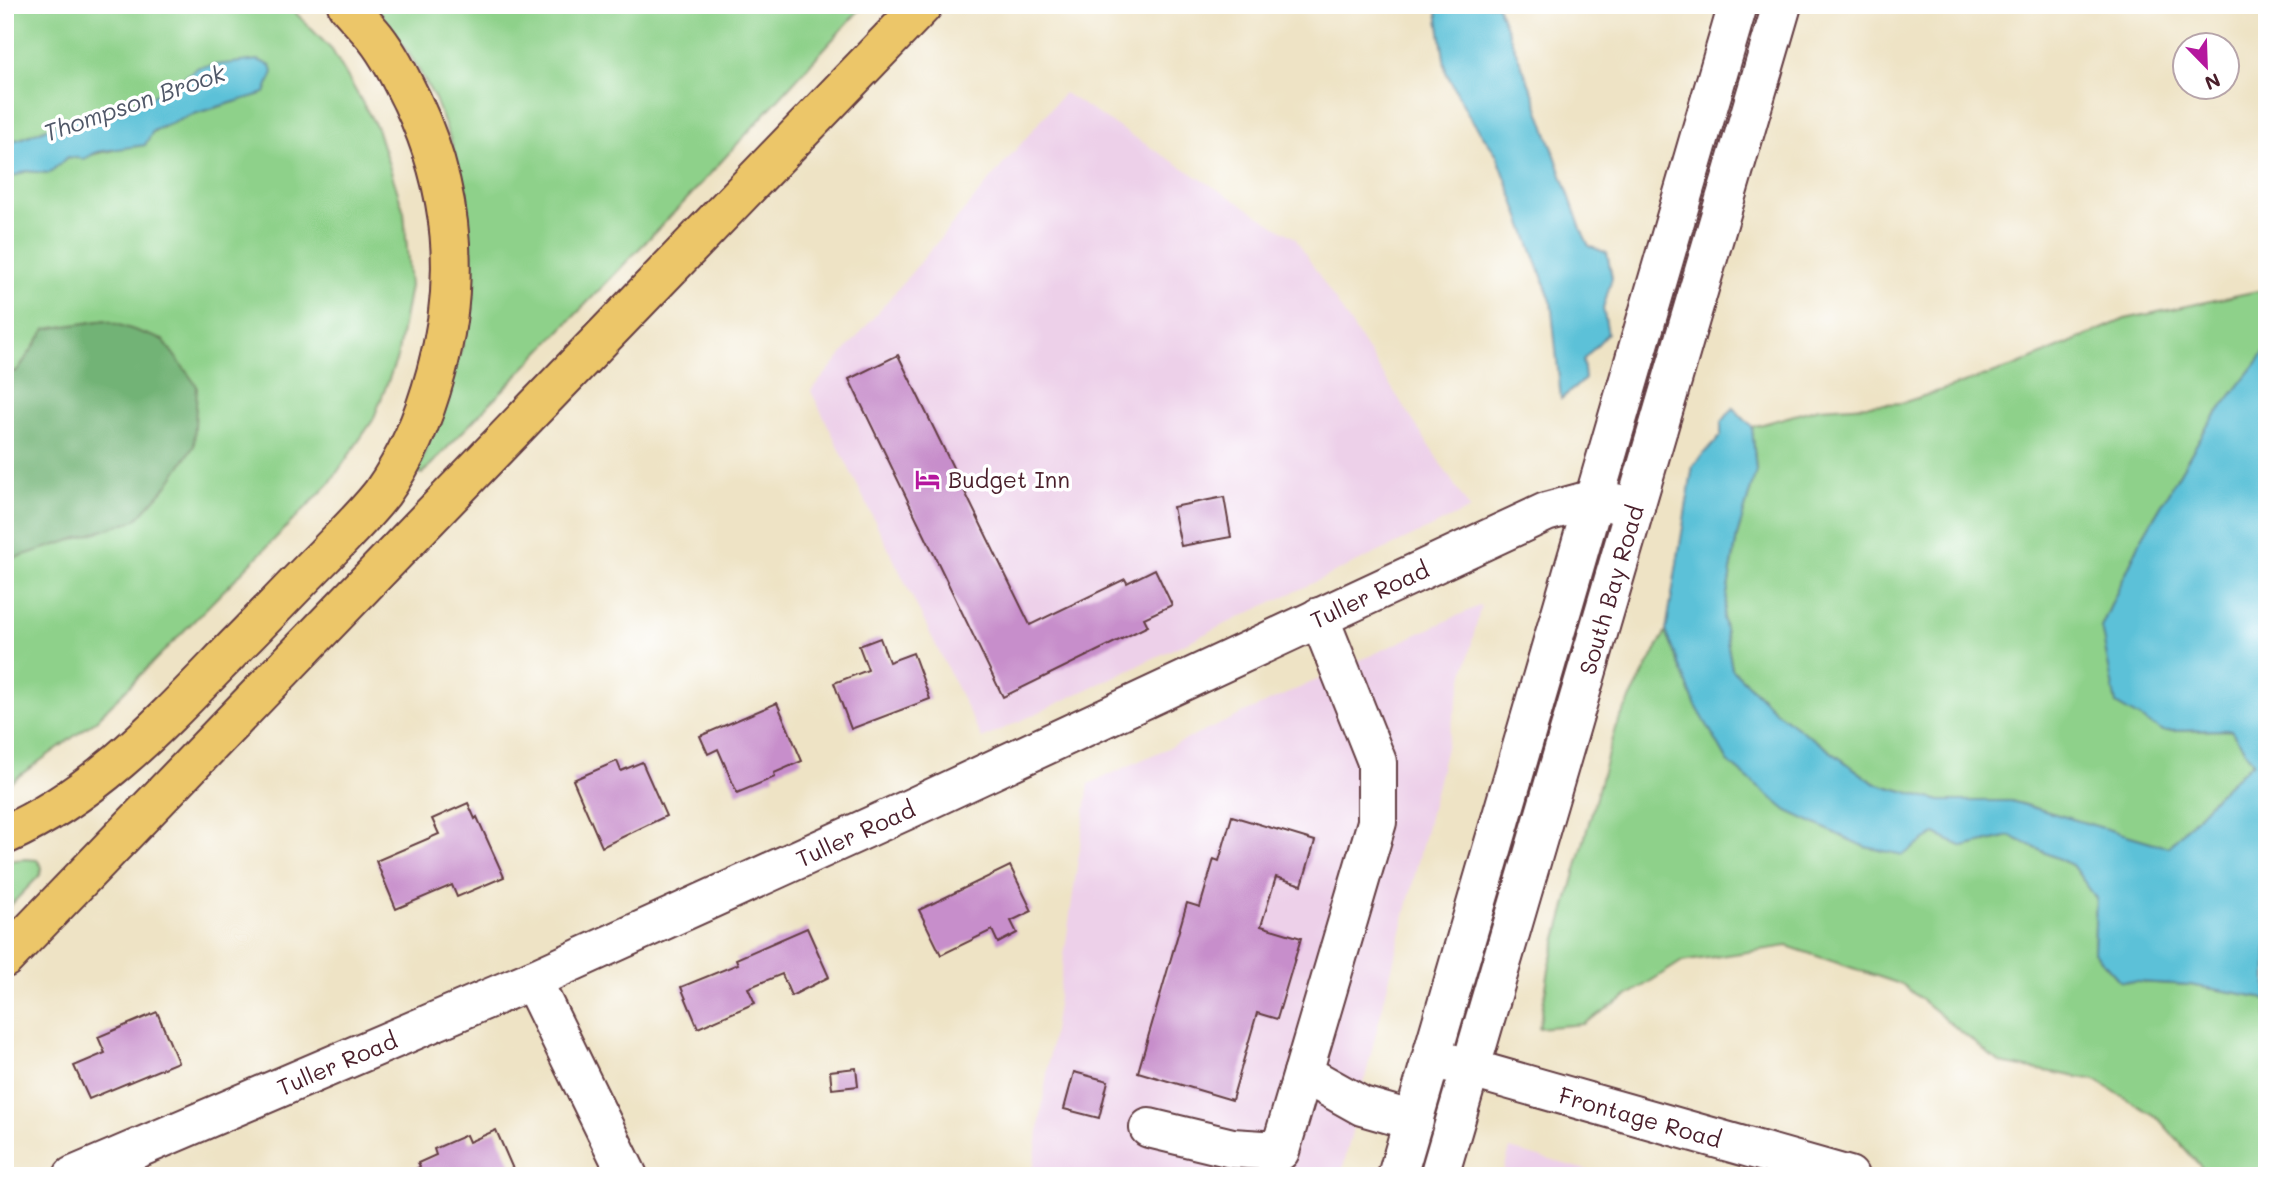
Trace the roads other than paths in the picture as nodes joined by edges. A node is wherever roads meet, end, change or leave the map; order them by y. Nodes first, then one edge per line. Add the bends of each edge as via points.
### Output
1 (347, 5) edge
2 (923, 5) edge
3 (1738, 5) edge
4 (1782, 5) edge
5 (1594, 499) junction
6 (1635, 507) junction
7 (1320, 617) junction
8 (5, 835) edge
9 (5, 958) edge
10 (532, 980) junction
11 (1433, 1058) junction
12 (1470, 1069) junction
13 (1303, 1073) junction
14 (1414, 1121) junction
15 (1149, 1128) dead end
16 (73, 1176) edge
17 (628, 1176) edge
18 (1397, 1176) edge
19 (1439, 1176) edge
20 (1849, 1176) edge

1 - 8 highway via 400,75 435,159 446,204 451,295 429,399 405,455 382,493 177,708 76,797
2 - 9 highway
3 - 5 street, South Bay Road
4 - 6 street, South Bay Road
5 - 6 street, Tuller Road
5 - 7 street, Tuller Road via 1545,512
5 - 11 street, South Bay Road
6 - 12 street, South Bay Road
7 - 10 street, Tuller Road
7 - 13 street via 1377,762 1377,821
10 - 16 street, Tuller Road
10 - 17 street
11 - 12 street, Frontage Road
11 - 14 street, South Bay Road
12 - 19 street, South Bay Road
12 - 20 street, Frontage Road
13 - 14 street via 1362,1105
13 - 15 street via 1280,1151 1232,1149
14 - 18 street, South Bay Road

